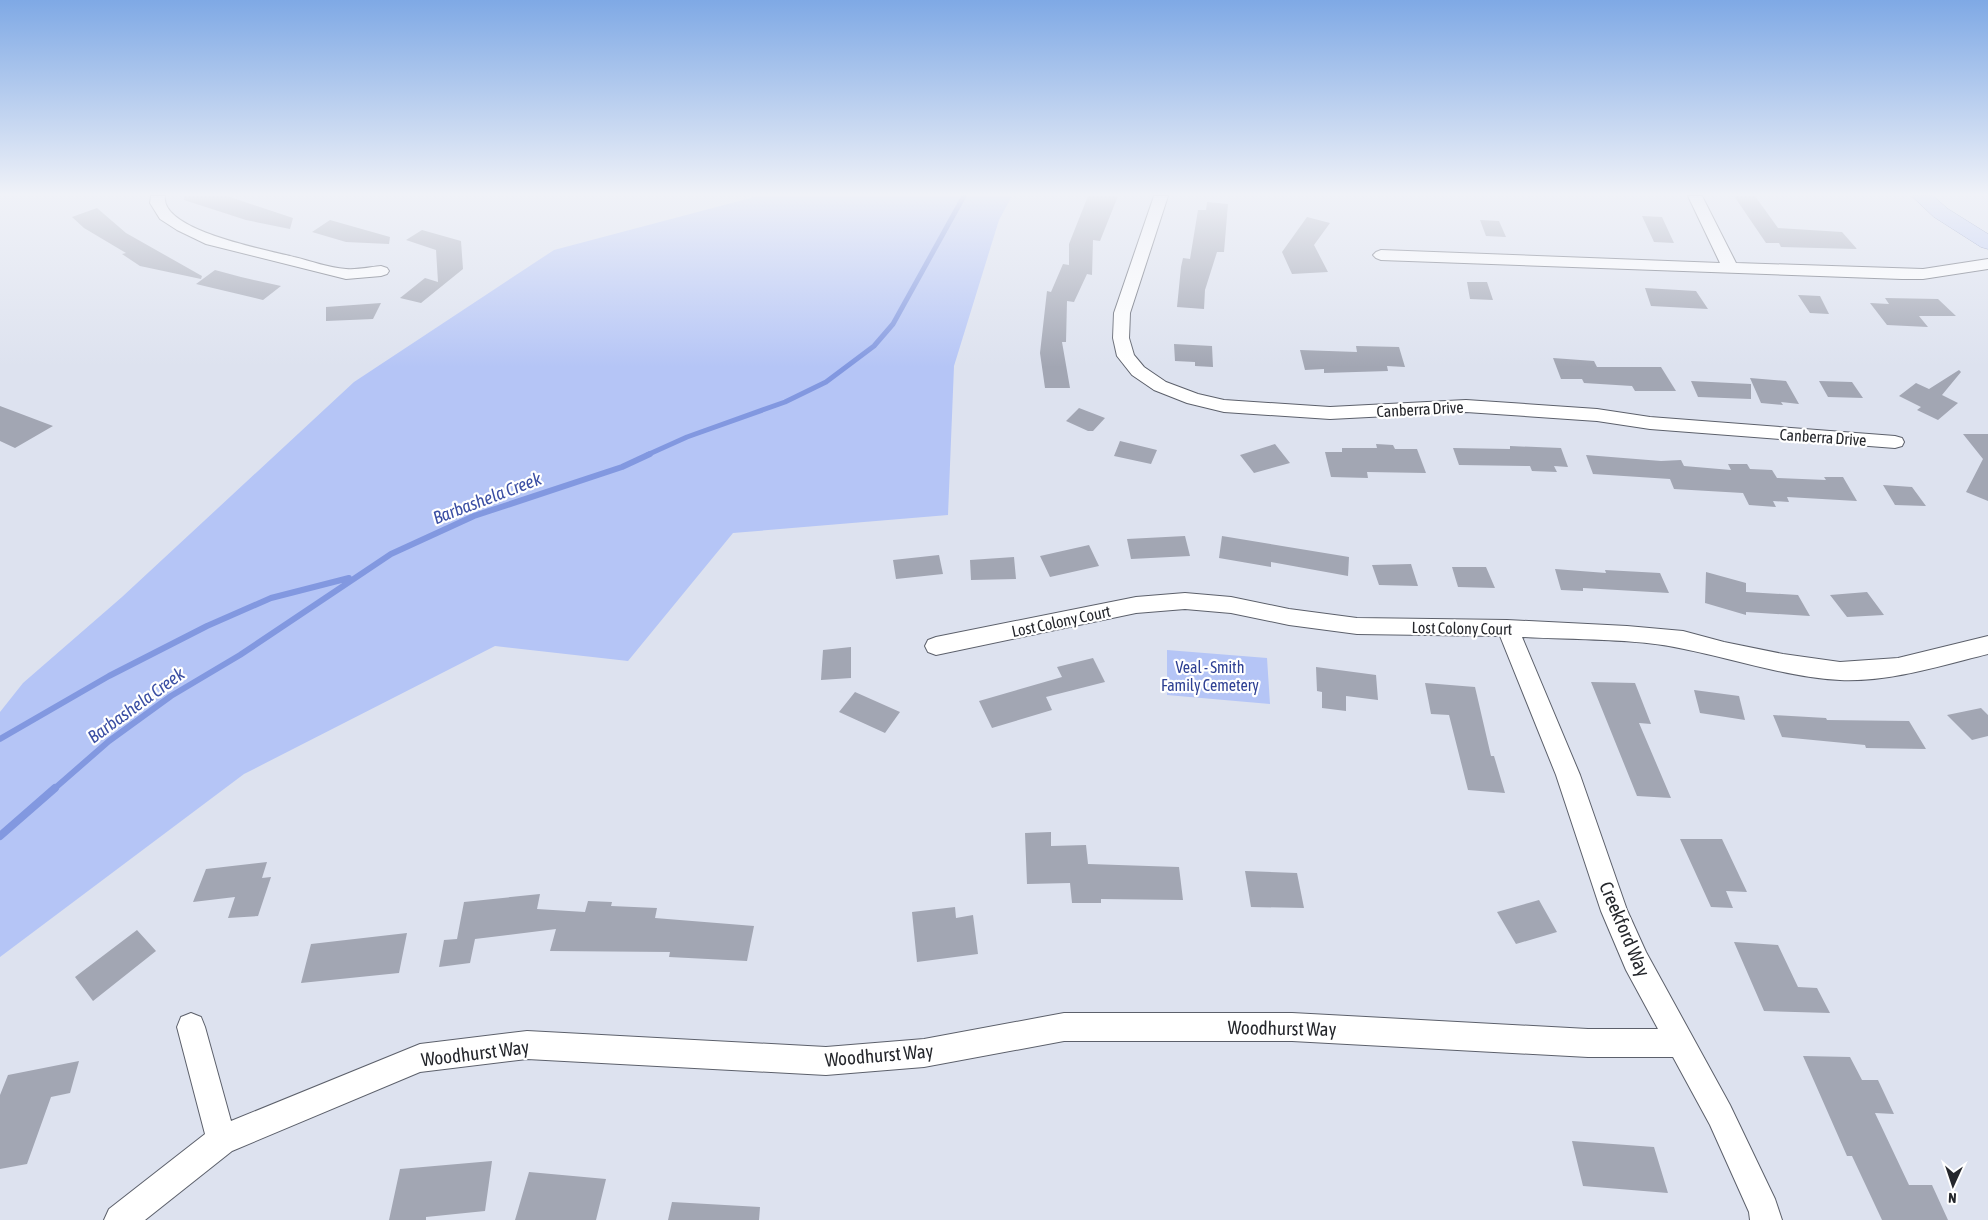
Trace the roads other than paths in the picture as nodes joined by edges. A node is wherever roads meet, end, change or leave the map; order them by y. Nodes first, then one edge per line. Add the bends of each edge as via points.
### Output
1 (260, 253) edge
2 (1142, 253) edge
3 (1723, 253) edge
4 (1381, 255) dead end
5 (1988, 264) edge
6 (1730, 267) junction
7 (381, 271) dead end
8 (1895, 442) dead end
9 (1507, 628) junction
10 (1988, 645) edge
11 (936, 646) dead end
12 (191, 1027) dead end
13 (1681, 1043) junction
14 (221, 1140) junction
15 (120, 1220) edge
16 (1766, 1220) edge

1 - 7 street via 346,274
2 - 8 street, Canberra Drive via 1124,306 1121,338 1126,356 1138,371 1160,386 1193,399 1224,406 1330,413 1466,406
3 - 6 street
4 - 6 street
5 - 6 street via 1923,274
9 - 10 street, Lost Colony Court via 1683,640 1783,663 1840,671 1898,667
9 - 11 street, Lost Colony Court via 1357,626 1231,605 1185,601 1136,605
9 - 13 street, Creekford Way via 1568,775 1614,911 1636,961
12 - 14 street
13 - 14 street, Woodhurst Way via 1588,1042 1282,1026 1064,1027 924,1053 826,1061 527,1045 420,1058
13 - 16 street, Creekford Way via 1720,1115
14 - 15 street, Woodhurst Way

